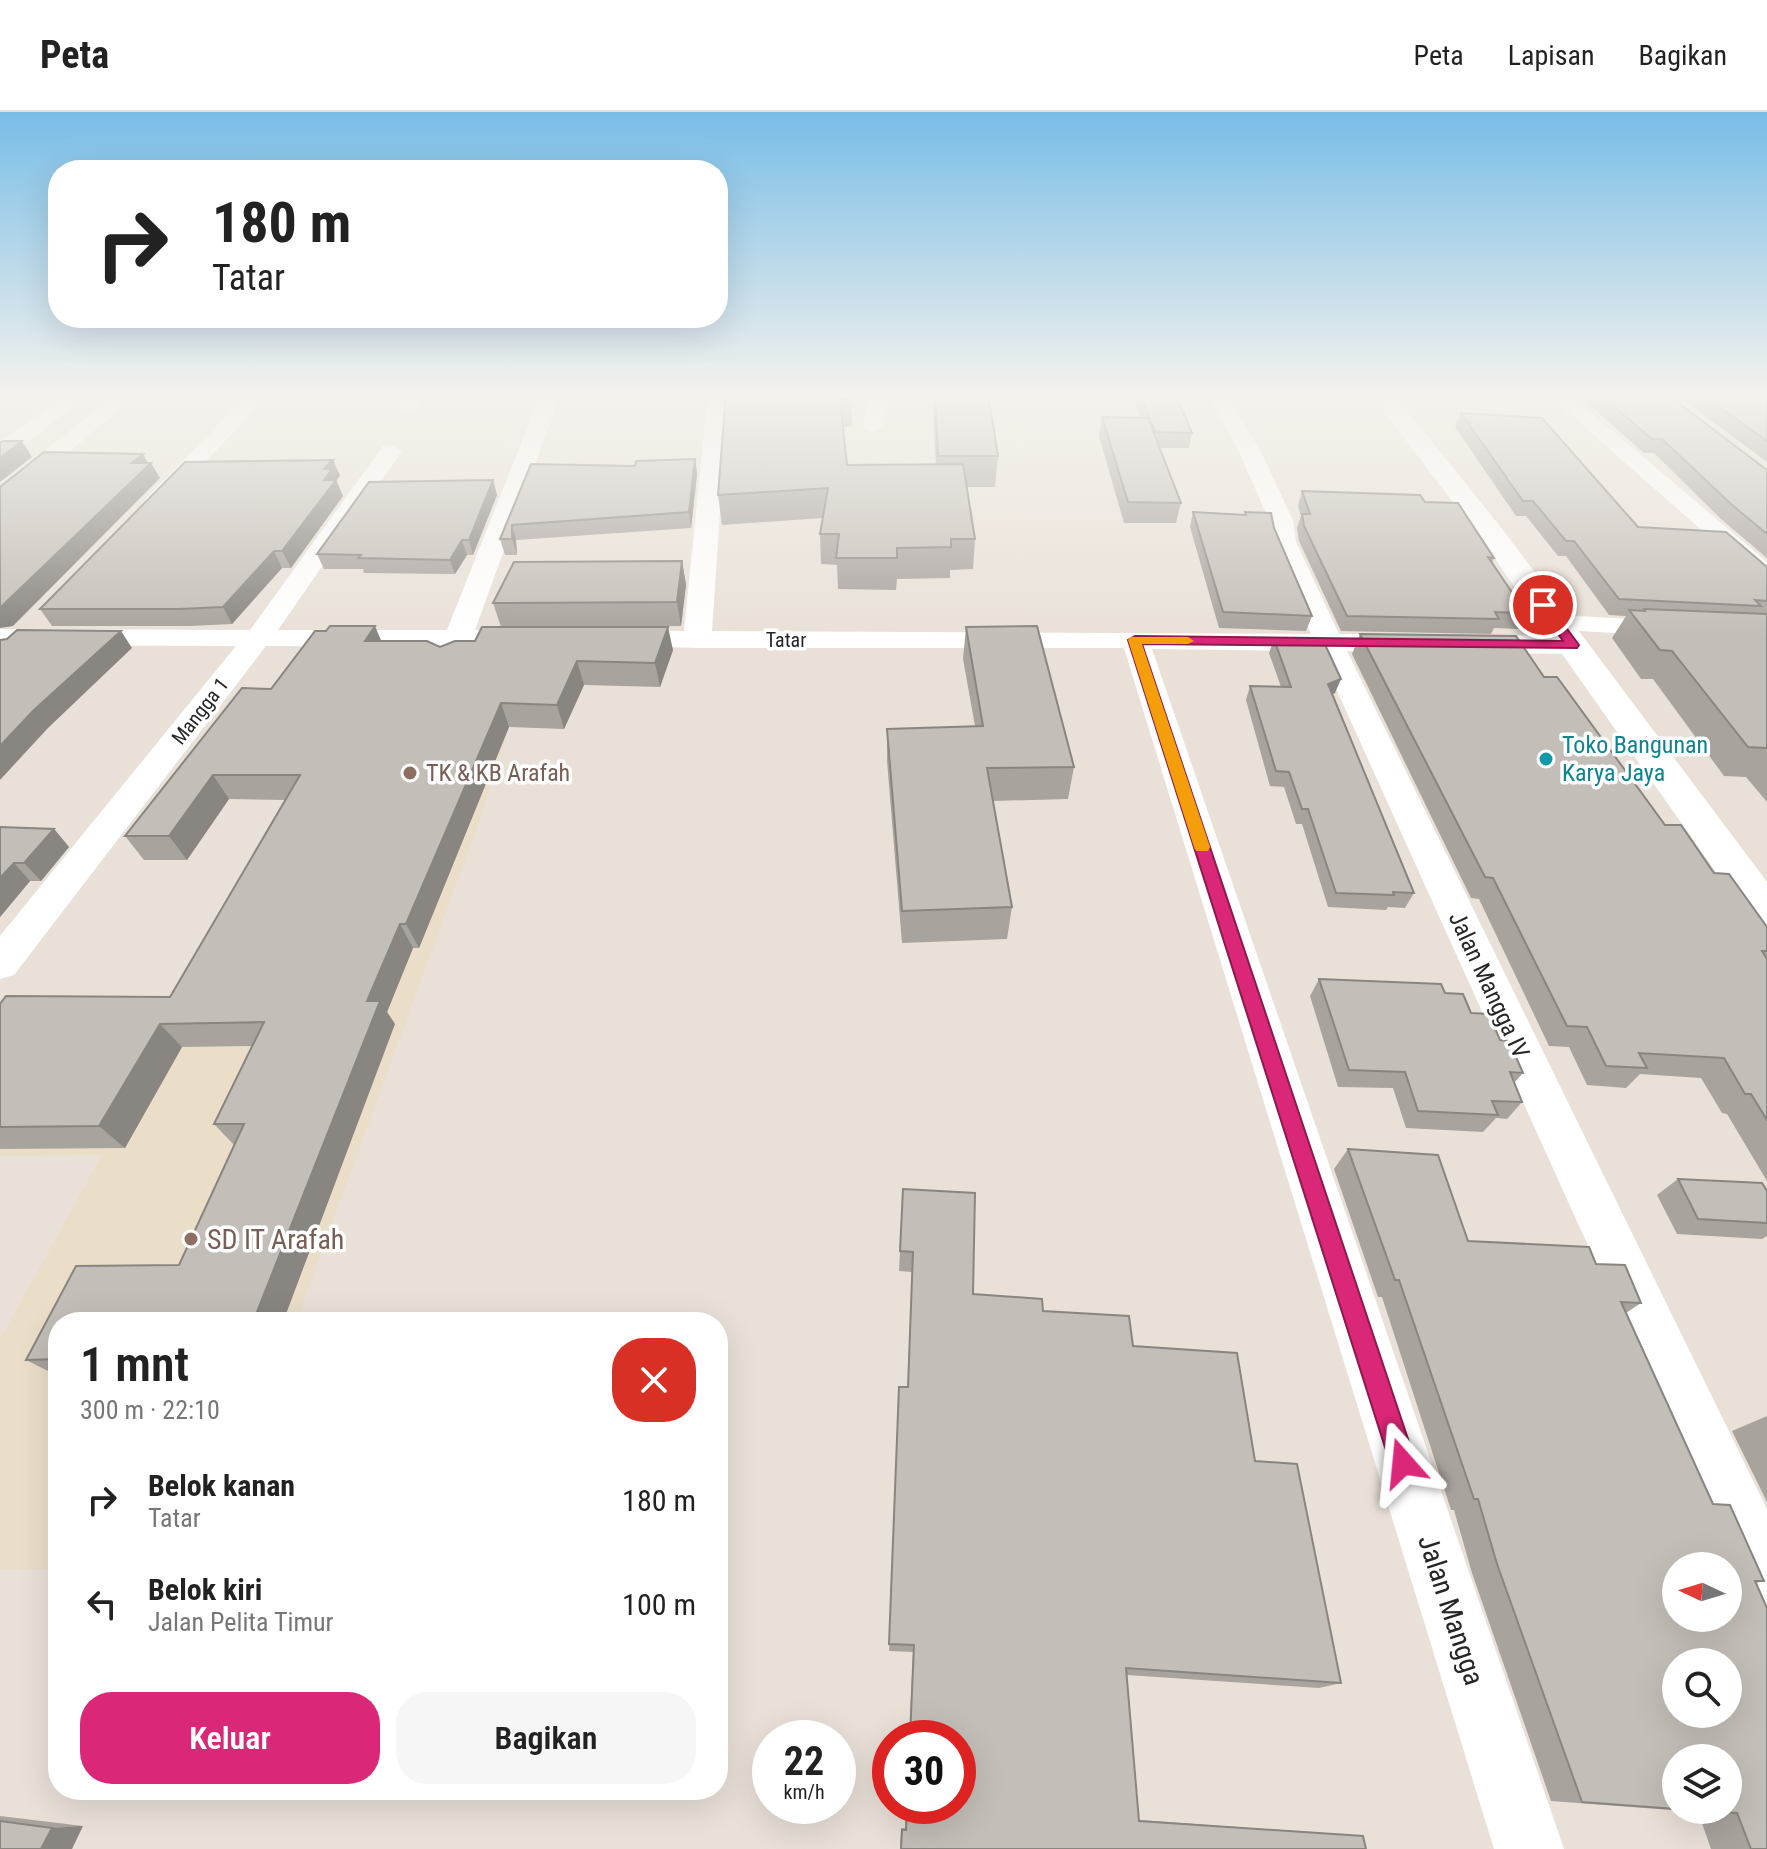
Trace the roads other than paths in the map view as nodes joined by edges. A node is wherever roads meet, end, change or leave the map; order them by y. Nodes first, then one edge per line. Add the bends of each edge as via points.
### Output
1 (29, 474) edge
2 (182, 474) edge
3 (375, 474) edge
4 (520, 474) edge
5 (711, 474) edge
6 (1260, 474) edge
7 (1443, 474) edge
8 (1649, 474) edge
9 (0, 497) edge
10 (141, 516) edge
11 (1767, 575) edge
12 (45, 615) edge
13 (1564, 634) junction
14 (1767, 634) edge
15 (11, 638) edge
16 (258, 638) junction
17 (562, 639) edge
18 (592, 639) edge
19 (697, 640) junction
20 (1135, 640) junction
21 (1329, 642) junction
22 (454, 648) junction
23 (0, 658) edge
24 (1767, 912) edge
25 (0, 964) edge
26 (1767, 1574) edge
27 (1529, 1849) edge

1 - 9 street
2 - 10 street
3 - 16 street, Mangga 1
4 - 22 street
5 - 19 street
6 - 21 street, Jalan Mangga IV
7 - 13 street
8 - 11 street
12 - 15 street
13 - 14 street, Tatar
13 - 21 street, Tatar
13 - 24 street
15 - 16 street
15 - 23 street
16 - 22 street
16 - 25 street, Mangga 1
17 - 22 street
18 - 19 street, Tatar
19 - 20 street, Tatar
20 - 21 street, Tatar
20 - 27 street, Jalan Mangga
21 - 26 street, Jalan Mangga IV

